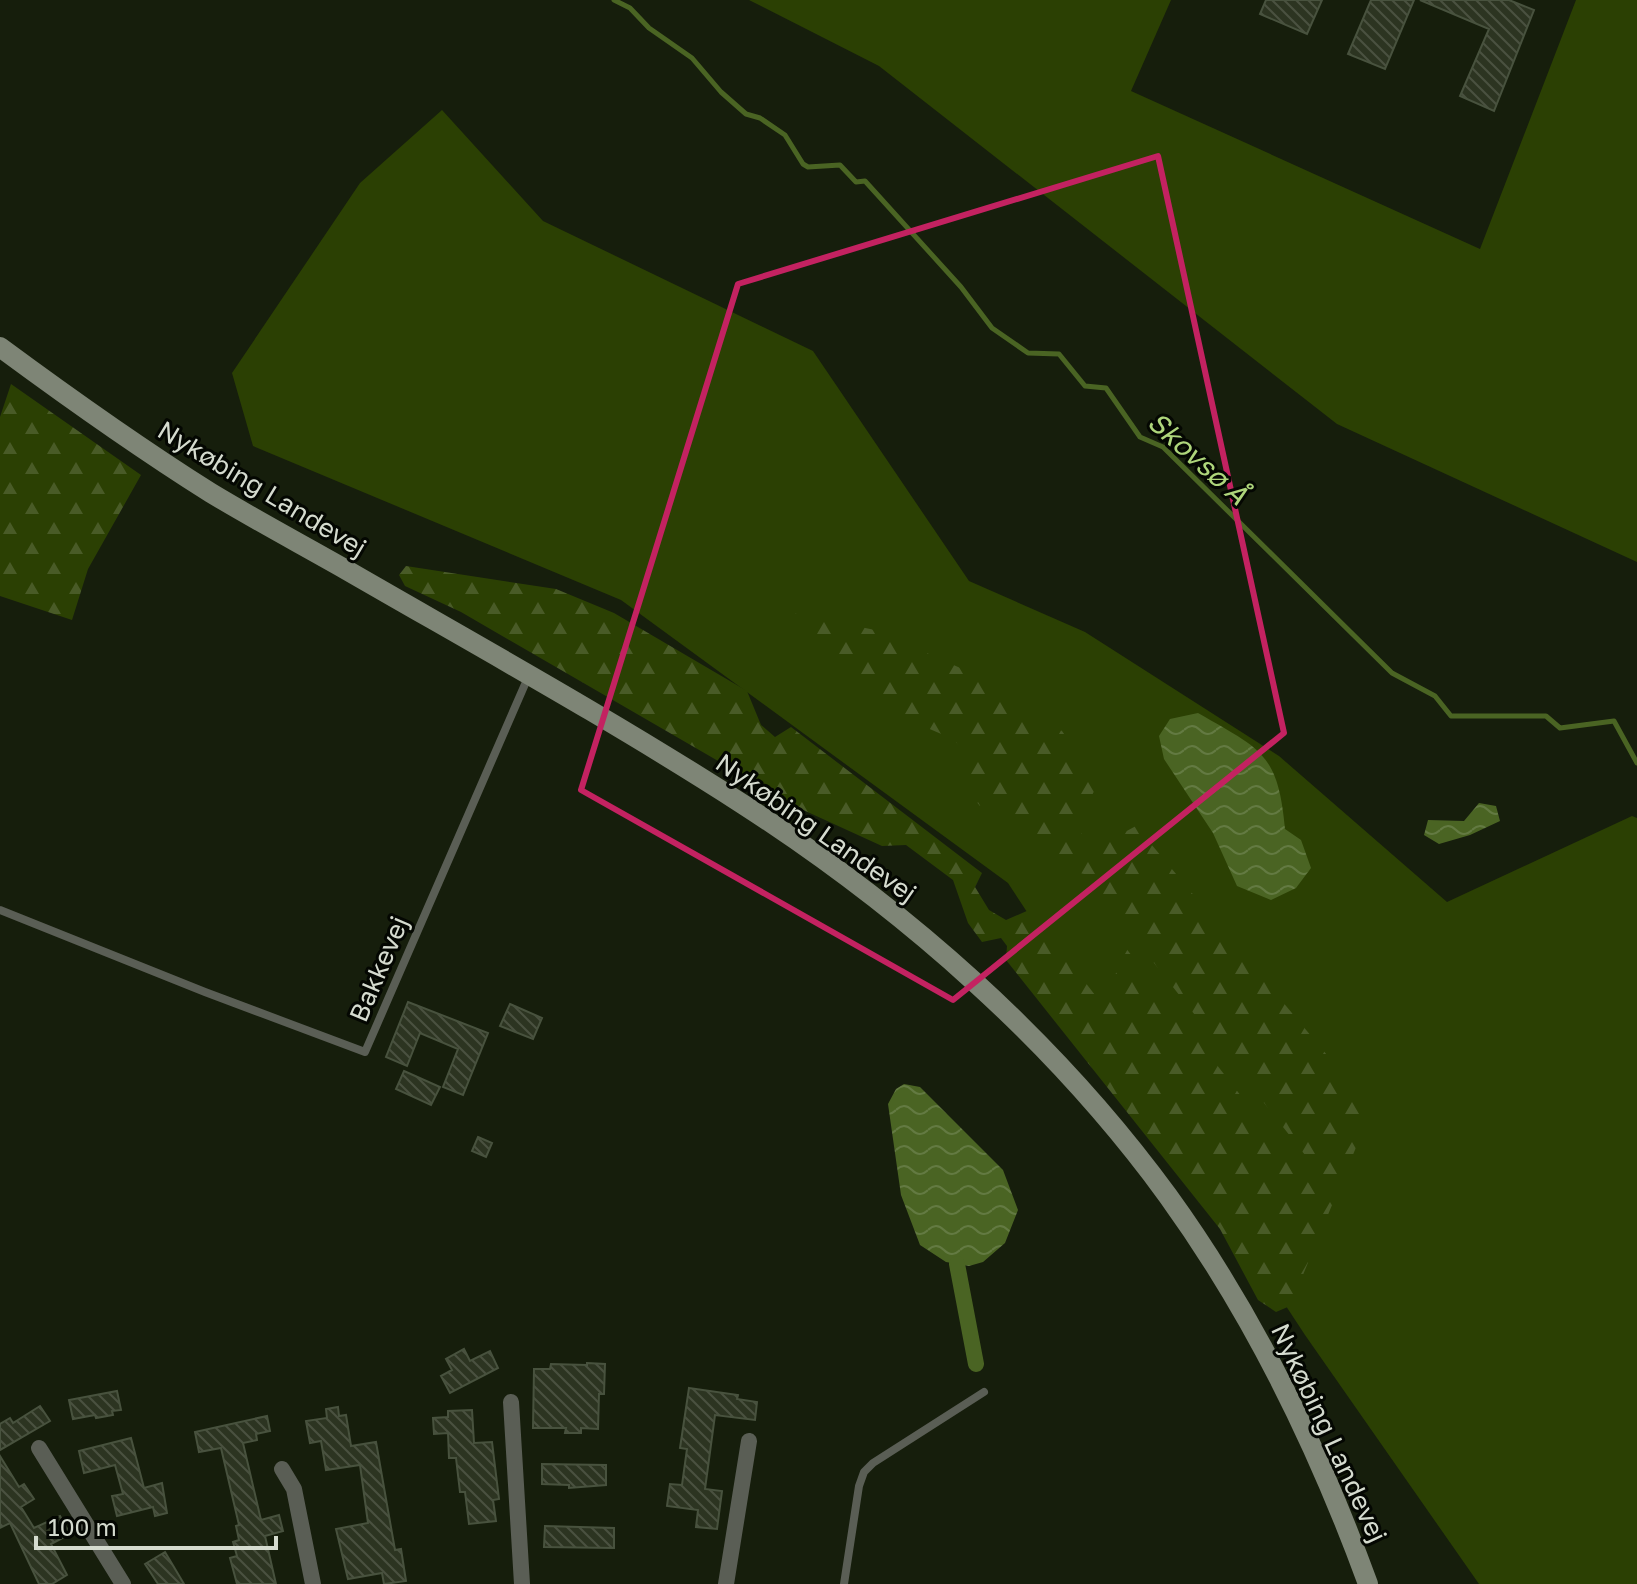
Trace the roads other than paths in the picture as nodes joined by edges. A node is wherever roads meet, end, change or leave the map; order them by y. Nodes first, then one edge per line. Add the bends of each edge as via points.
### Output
1 (0, 347) edge
2 (529, 675) junction
3 (0, 910) edge
4 (984, 1392) dead end
5 (511, 1402) dead end
6 (749, 1441) dead end
7 (39, 1448) dead end
8 (282, 1469) dead end
9 (123, 1584) edge
10 (313, 1584) edge
11 (522, 1584) edge
12 (726, 1584) edge
13 (844, 1584) edge
14 (1368, 1584) edge

1 - 2 main road, Nykøbing Landevej via 214,494
2 - 3 lane, Bakkevej via 365,1052
2 - 14 main road, Nykøbing Landevej via 748,807 836,869 953,962 1046,1050 1169,1197 1227,1286 1292,1402
4 - 13 lane via 864,1472
5 - 11 street
6 - 12 street
7 - 9 street
8 - 10 street via 294,1489

